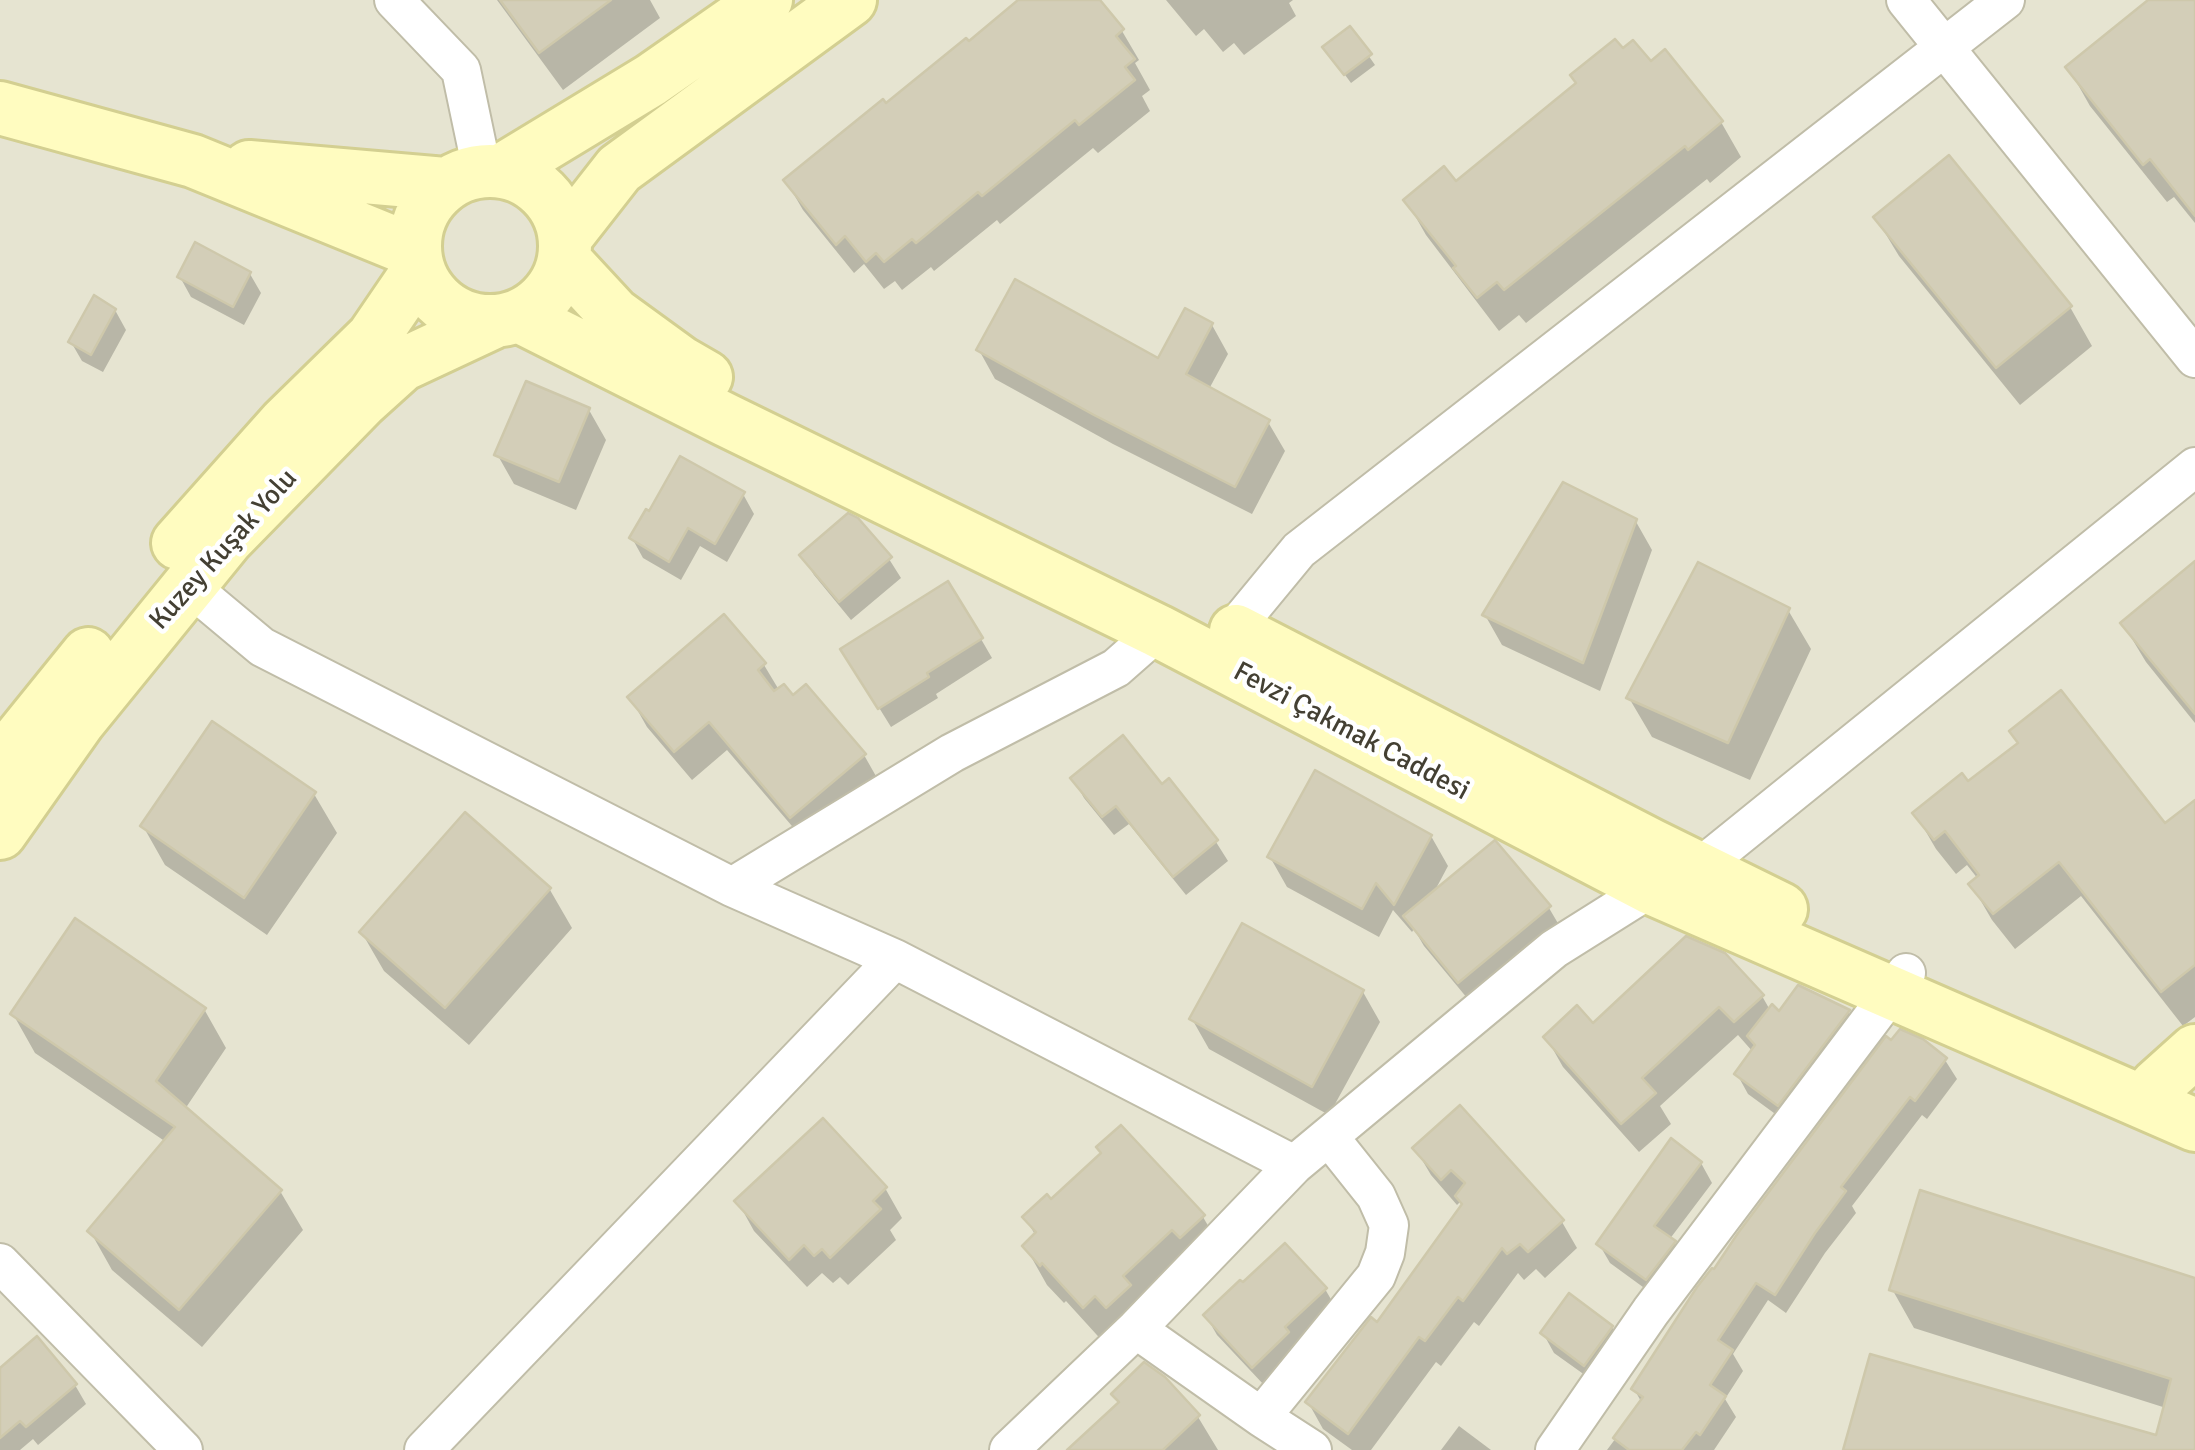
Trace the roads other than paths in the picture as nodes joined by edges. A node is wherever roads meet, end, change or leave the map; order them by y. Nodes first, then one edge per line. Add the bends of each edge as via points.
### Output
1 (394, 0) edge
2 (766, 0) edge
3 (850, 0) edge
4 (1906, 0) edge
5 (2005, 0) edge
6 (1944, 46) junction
7 (0, 108) edge
8 (193, 162) junction
9 (476, 175) junction
10 (565, 249) junction
11 (416, 261) junction
12 (508, 319) junction
13 (2195, 358) edge
14 (2195, 467) edge
15 (189, 586) junction
16 (1233, 630) junction
17 (1158, 631) junction
18 (0, 763) edge
19 (0, 833) edge
20 (1699, 868) junction
21 (732, 887) junction
22 (1651, 888) junction
23 (894, 960) junction
24 (1898, 982) junction
25 (2195, 1051) edge
26 (2175, 1093) edge
27 (2195, 1125) edge
28 (1328, 1136) junction
29 (1294, 1165) junction
30 (0, 1263) edge
31 (1136, 1329) junction
32 (1261, 1417) junction
33 (182, 1450) edge
34 (424, 1450) edge
35 (1009, 1450) edge
36 (1312, 1450) edge
37 (1554, 1450) edge

1 - 9 street via 461,70
2 - 9 street via 652,80
3 - 10 street via 619,170
4 - 6 street
5 - 6 street
6 - 13 street
6 - 16 street via 1299,550
7 - 8 street
8 - 9 street
8 - 11 street
9 - 10 street via 532,182 555,206
9 - 11 street via 421,213
10 - 12 street via 556,283 540,303
10 - 16 street via 614,314 703,375
11 - 12 street via 430,293 449,309 472,319
11 - 18 street, Kuzey Kuşak Yolu via 373,337 200,516
12 - 15 street, Kuzey Kuşak Yolu via 402,365 227,539
12 - 17 street, Fevzi Çakmak Caddesi
14 - 20 street
15 - 19 street, Kuzey Kuşak Yolu via 79,720
15 - 21 street via 262,647
16 - 20 street
17 - 21 street via 1116,668 952,754
17 - 22 street, Fevzi Çakmak Caddesi
20 - 22 street
20 - 24 street
21 - 23 street
22 - 24 street, Fevzi Çakmak Caddesi
22 - 28 street via 1554,949
23 - 29 street
23 - 34 street
24 - 26 street
24 - 27 street, Fevzi Çakmak Caddesi
24 - 37 street
25 - 26 street
28 - 29 street
28 - 32 street via 1376,1196 1389,1225 1385,1254 1376,1276
29 - 31 street
30 - 33 street
31 - 32 street
31 - 35 street
32 - 36 street

